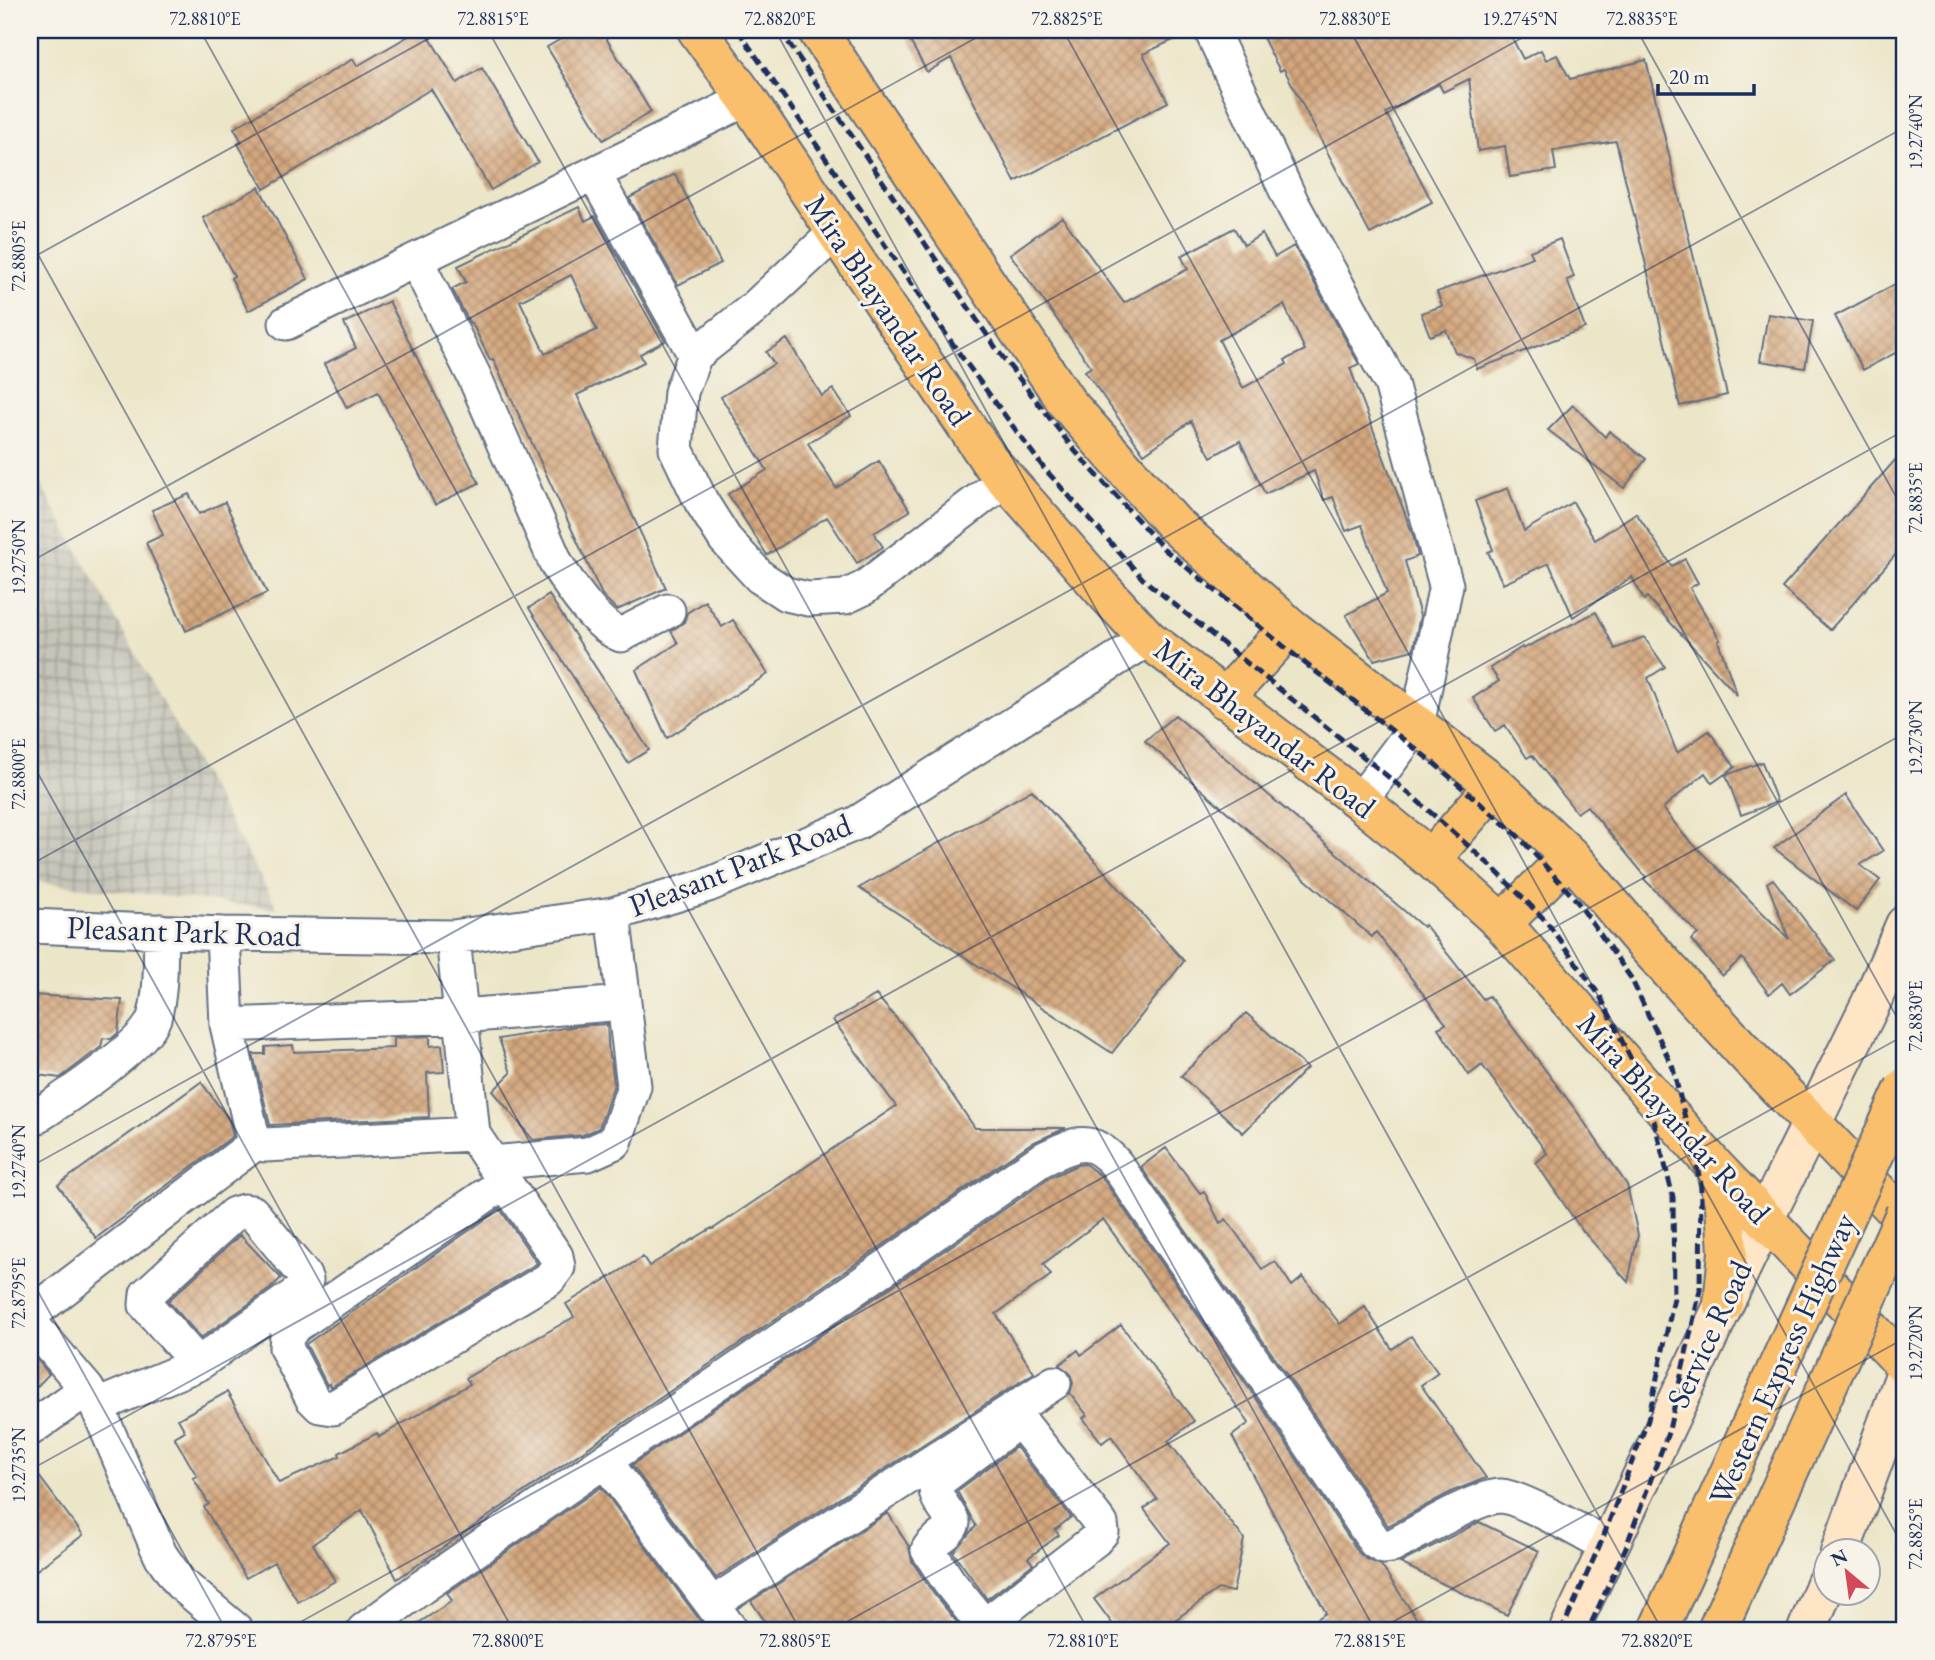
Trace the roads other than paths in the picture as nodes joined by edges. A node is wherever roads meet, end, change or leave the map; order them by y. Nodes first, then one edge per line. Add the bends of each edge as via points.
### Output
1 (697, 30) edge
2 (817, 30) edge
3 (1211, 30) edge
4 (747, 99) junction
5 (594, 174) junction
6 (836, 232) junction
7 (416, 260) junction
8 (286, 323) dead end
9 (695, 355) junction
10 (1006, 479) junction
11 (668, 611) dead end
12 (1290, 627) junction
13 (1149, 639) junction
14 (1224, 699) junction
15 (1417, 725) junction
16 (1495, 785) junction
17 (1360, 801) junction
18 (1570, 856) junction
19 (1432, 859) junction
20 (613, 914) junction
21 (1502, 923) junction
22 (1905, 925) edge
23 (30, 926) edge
24 (161, 931) junction
25 (223, 934) junction
26 (453, 937) junction
27 (624, 1003) junction
28 (461, 1016) junction
29 (226, 1025) junction
30 (1905, 1087) edge
31 (30, 1121) edge
32 (1810, 1124) junction
33 (473, 1134) junction
34 (257, 1142) junction
35 (1714, 1166) junction
36 (499, 1172) junction
37 (1905, 1214) edge
38 (1763, 1220) junction
39 (1905, 1220) edge
40 (1723, 1304) junction
41 (30, 1315) edge
42 (30, 1322) edge
43 (198, 1364) junction
44 (1905, 1365) edge
45 (1905, 1375) edge
46 (1054, 1384) dead end
47 (92, 1398) junction
48 (30, 1429) edge
49 (605, 1461) junction
50 (1845, 1538) edge
51 (1609, 1547) junction
52 (1816, 1608) edge
53 (721, 1617) edge
54 (982, 1628) edge
55 (236, 1630) edge
56 (364, 1630) edge
57 (1569, 1630) edge
58 (1658, 1630) edge
59 (1717, 1630) edge
60 (1807, 1630) edge

1 - 4 main road, Mira Bhayandar Road
2 - 12 main road via 1067,403 1174,524
3 - 15 street via 1293,205 1391,383 1446,585
4 - 5 street
4 - 6 main road, Mira Bhayandar Road
5 - 7 street
5 - 9 street
6 - 9 street
6 - 10 main road, Mira Bhayandar Road
7 - 8 street
7 - 11 street via 474,376 557,565 575,593 611,632 621,635
9 - 10 street via 681,392 676,449 725,539 760,577 786,594 845,597 864,588
10 - 13 main road, Mira Bhayandar Road
12 - 14 main road
12 - 15 main road
13 - 14 main road, Mira Bhayandar Road
13 - 20 street, Pleasant Park Road via 857,822 708,885
14 - 17 main road, Mira Bhayandar Road
15 - 16 main road
15 - 17 street
16 - 18 main road
16 - 19 main road
17 - 19 main road, Mira Bhayandar Road
18 - 21 main road
18 - 32 main road
19 - 21 main road, Mira Bhayandar Road
20 - 26 street, Pleasant Park Road
20 - 27 street
21 - 35 main road, Mira Bhayandar Road
22 - 32 main road, Service Road
23 - 24 street, Pleasant Park Road
24 - 25 street, Pleasant Park Road
24 - 31 street via 153,1020 129,1049
25 - 26 street, Pleasant Park Road
25 - 29 street
26 - 28 street
27 - 28 street
27 - 36 street via 634,1086 615,1142 588,1154
28 - 29 street
28 - 33 street
29 - 34 street via 251,1134
30 - 58 main road, Western Express Highway, bridge
32 - 38 main road, Service Road
32 - 39 main road
33 - 34 street
33 - 36 street
34 - 41 street
35 - 38 main road, Mira Bhayandar Road
35 - 40 main road via 1727,1229
36 - 36 street via 287,1335 286,1348 320,1406 333,1408 549,1279 558,1267 556,1256
37 - 59 main road, Western Express Highway, bridge
38 - 40 main road, Service Road
38 - 44 main road, Mira Bhayandar Road
40 - 51 main road, Service Road
42 - 47 street
43 - 43 street via 302,1290 306,1280 252,1212 234,1213 145,1298 146,1305
43 - 47 street
45 - 50 main road
46 - 53 street
47 - 48 street
47 - 55 street via 160,1554 180,1583
49 - 51 street via 1041,1160 1087,1143 1116,1164 1375,1542 1392,1546 1500,1496 1517,1500
49 - 53 street
49 - 56 street
51 - 57 main road, Service Road
52 - 60 main road
54 - 54 street via 1102,1532 1101,1524 1017,1422 935,1488 953,1523 951,1531 928,1550

